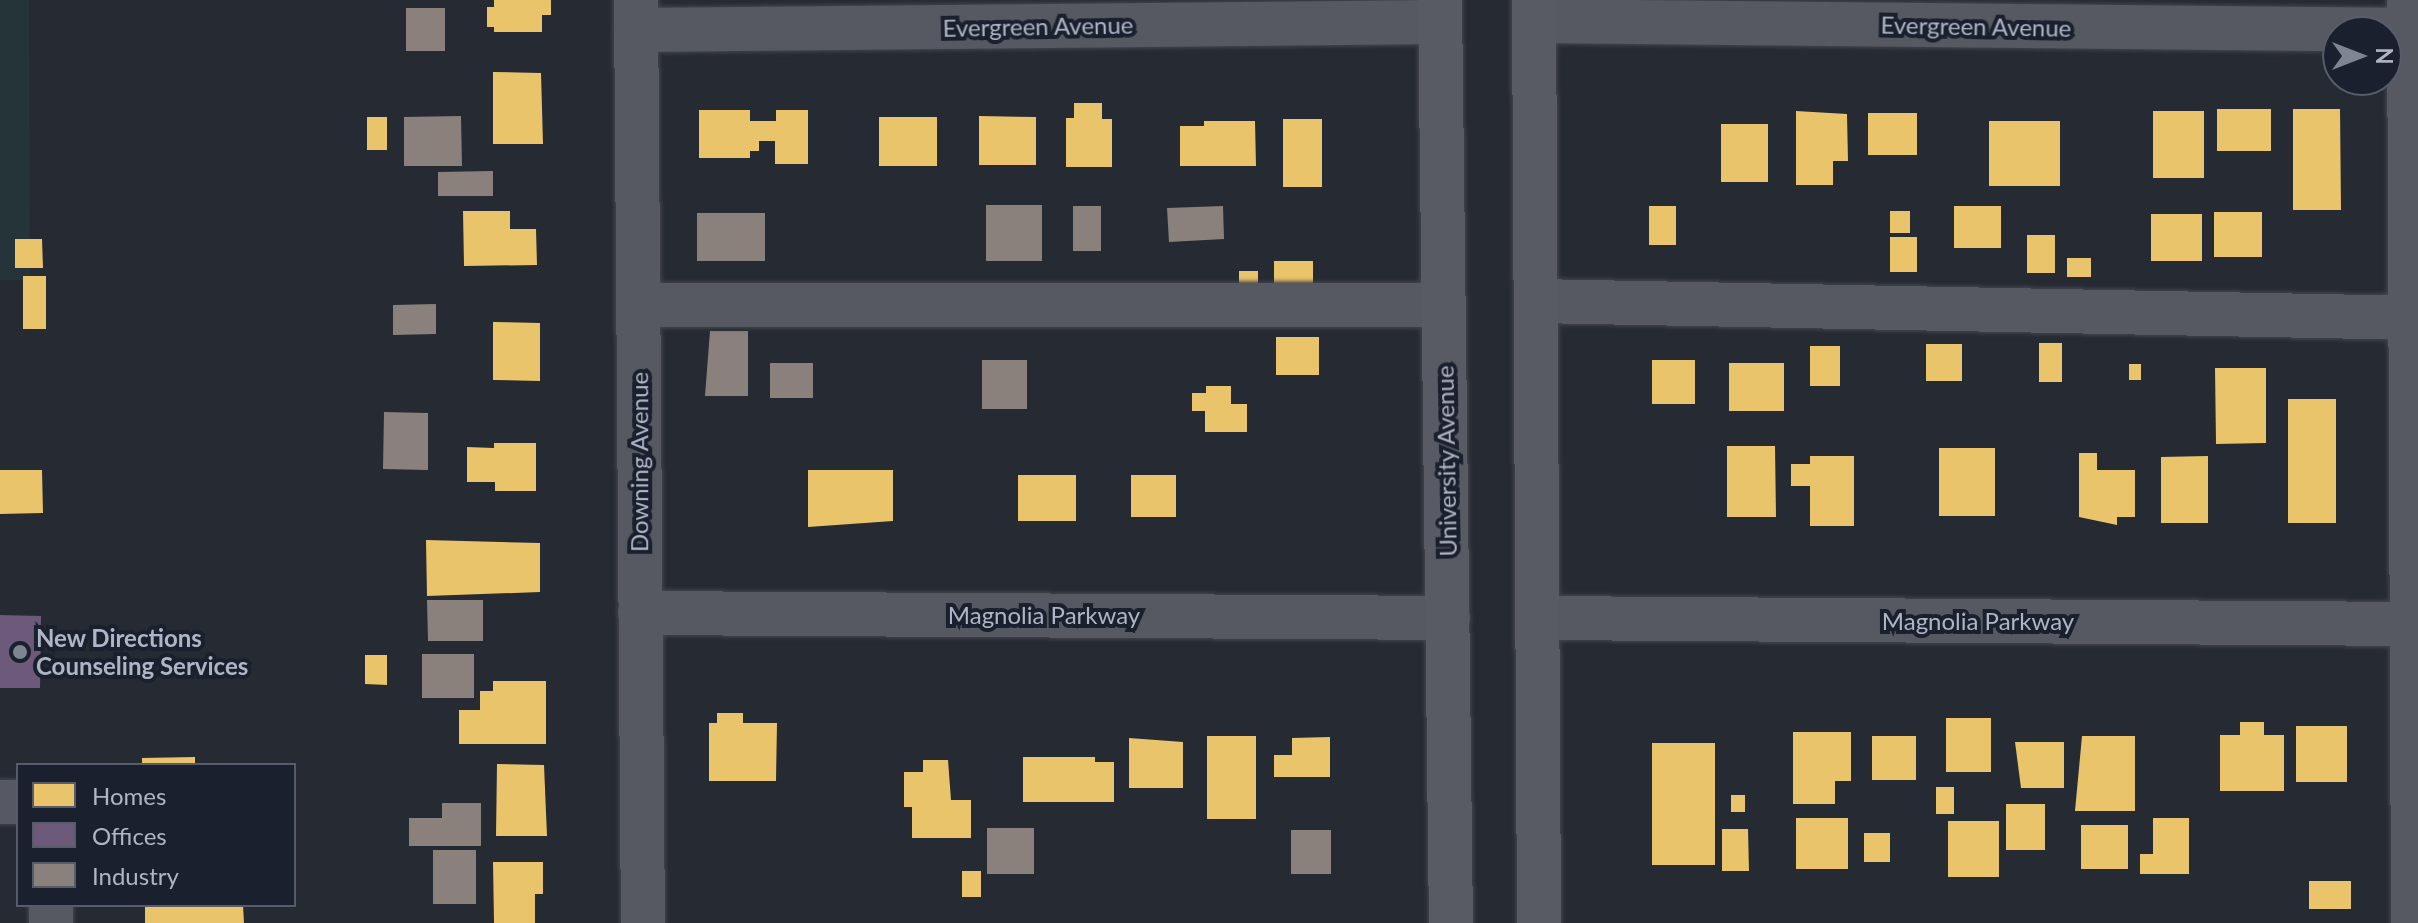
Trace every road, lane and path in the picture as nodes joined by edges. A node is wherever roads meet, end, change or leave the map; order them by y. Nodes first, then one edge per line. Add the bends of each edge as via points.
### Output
1 (1440, 11) edge
2 (1534, 11) edge
3 (636, 15) edge
4 (2412, 20) edge
5 (1536, 301) junction
6 (638, 305) junction
7 (1444, 305) junction
8 (2414, 318) edge
9 (640, 613) junction
10 (1448, 618) junction
11 (1537, 618) junction
12 (2415, 624) edge
13 (643, 923) edge
14 (1451, 923) edge
15 (1539, 923) edge
16 (2413, 923) edge

1 - 3 street, Evergreen Avenue
1 - 7 main road, University Avenue
2 - 4 street, Evergreen Avenue
2 - 5 main road
3 - 6 street, Downing Avenue
4 - 8 street
5 - 8 street
5 - 11 main road
6 - 7 street
6 - 9 street, Downing Avenue
7 - 10 main road, University Avenue
8 - 12 street
9 - 10 street, Magnolia Parkway
9 - 13 street, Downing Avenue
10 - 14 main road, University Avenue
11 - 12 street, Magnolia Parkway
11 - 15 main road
12 - 16 street

